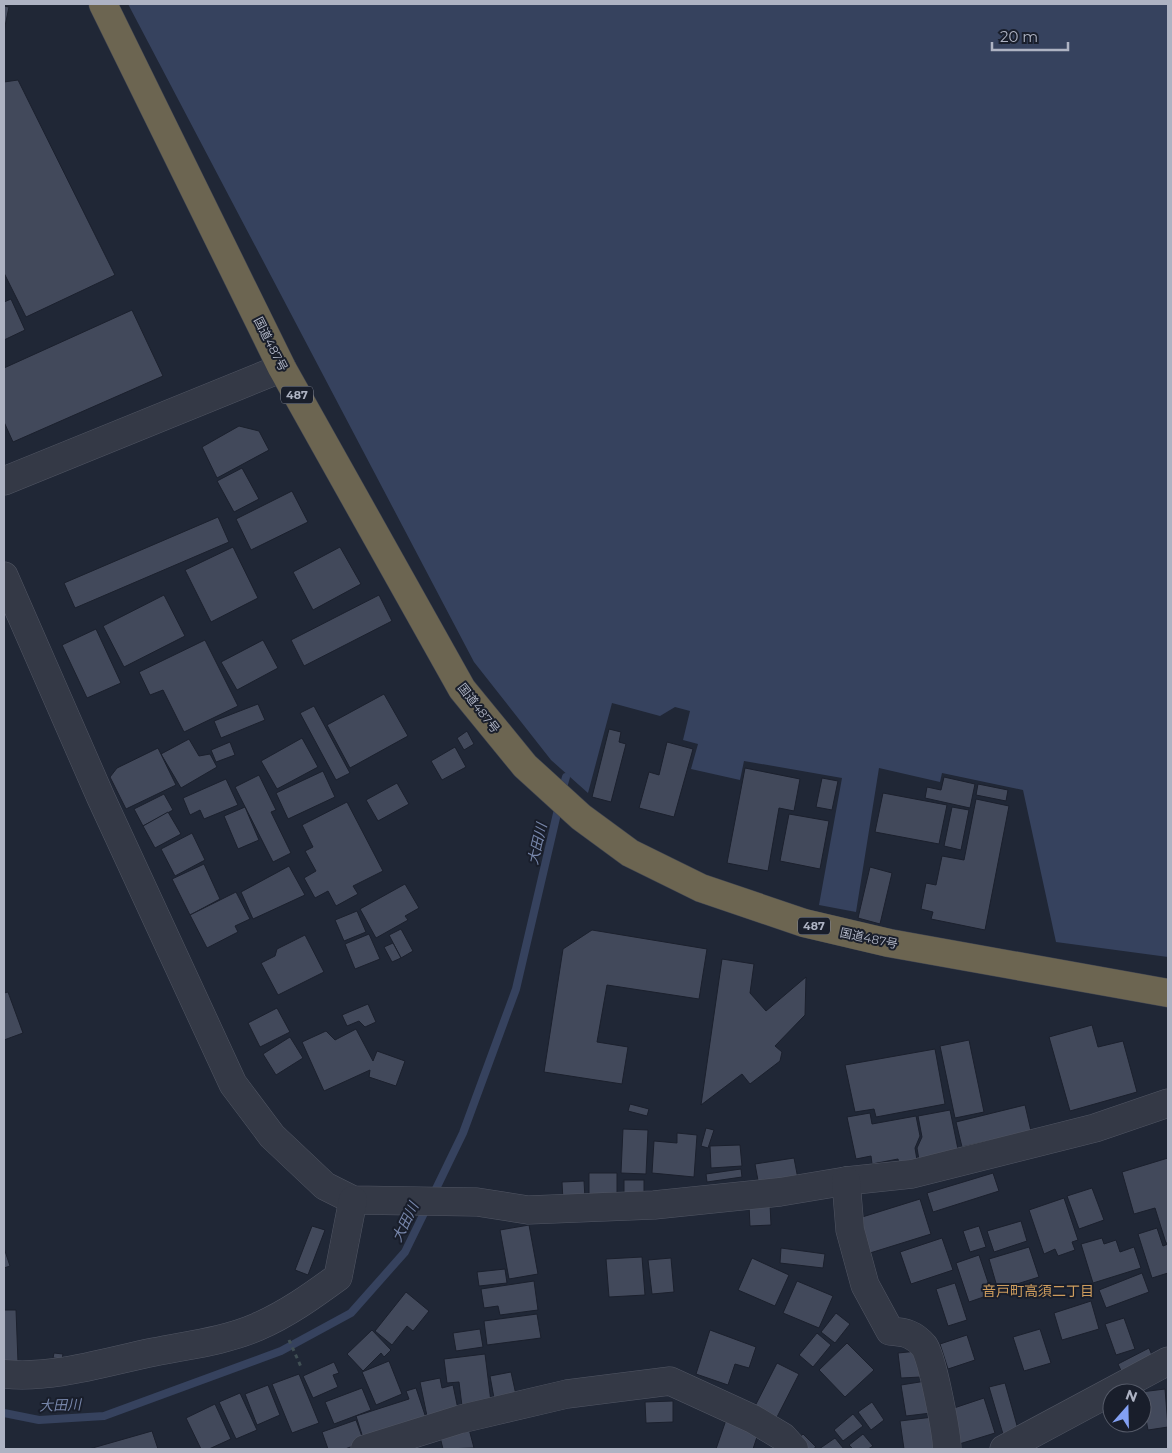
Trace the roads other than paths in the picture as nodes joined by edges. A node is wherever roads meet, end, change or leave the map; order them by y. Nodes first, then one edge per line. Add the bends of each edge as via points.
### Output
1 (103, 4) edge
2 (282, 368) junction
3 (4, 481) edge
4 (4, 576) edge
5 (1168, 993) edge
6 (1168, 1103) edge
7 (846, 1181) junction
8 (353, 1200) junction
9 (1168, 1361) edge
10 (4, 1374) edge
11 (365, 1449) edge
12 (794, 1449) edge
13 (947, 1449) edge
14 (1004, 1449) edge

1 - 2 highway, 国道487号 / 487
2 - 3 street
2 - 5 highway, 国道487号 / 487 via 462,689 525,766 581,818 630,853 700,888 804,923 889,943
4 - 8 street via 101,798 233,1084 278,1142 325,1186
6 - 7 street via 1095,1128 912,1174
7 - 8 street via 780,1192 654,1205 528,1210 477,1202
7 - 13 street via 850,1230 865,1285 890,1331 910,1333 926,1347
8 - 10 street via 338,1277 285,1313 255,1328 217,1340 71,1370 19,1376
9 - 14 street
11 - 12 street via 461,1419 567,1394 670,1381 753,1419 783,1437

